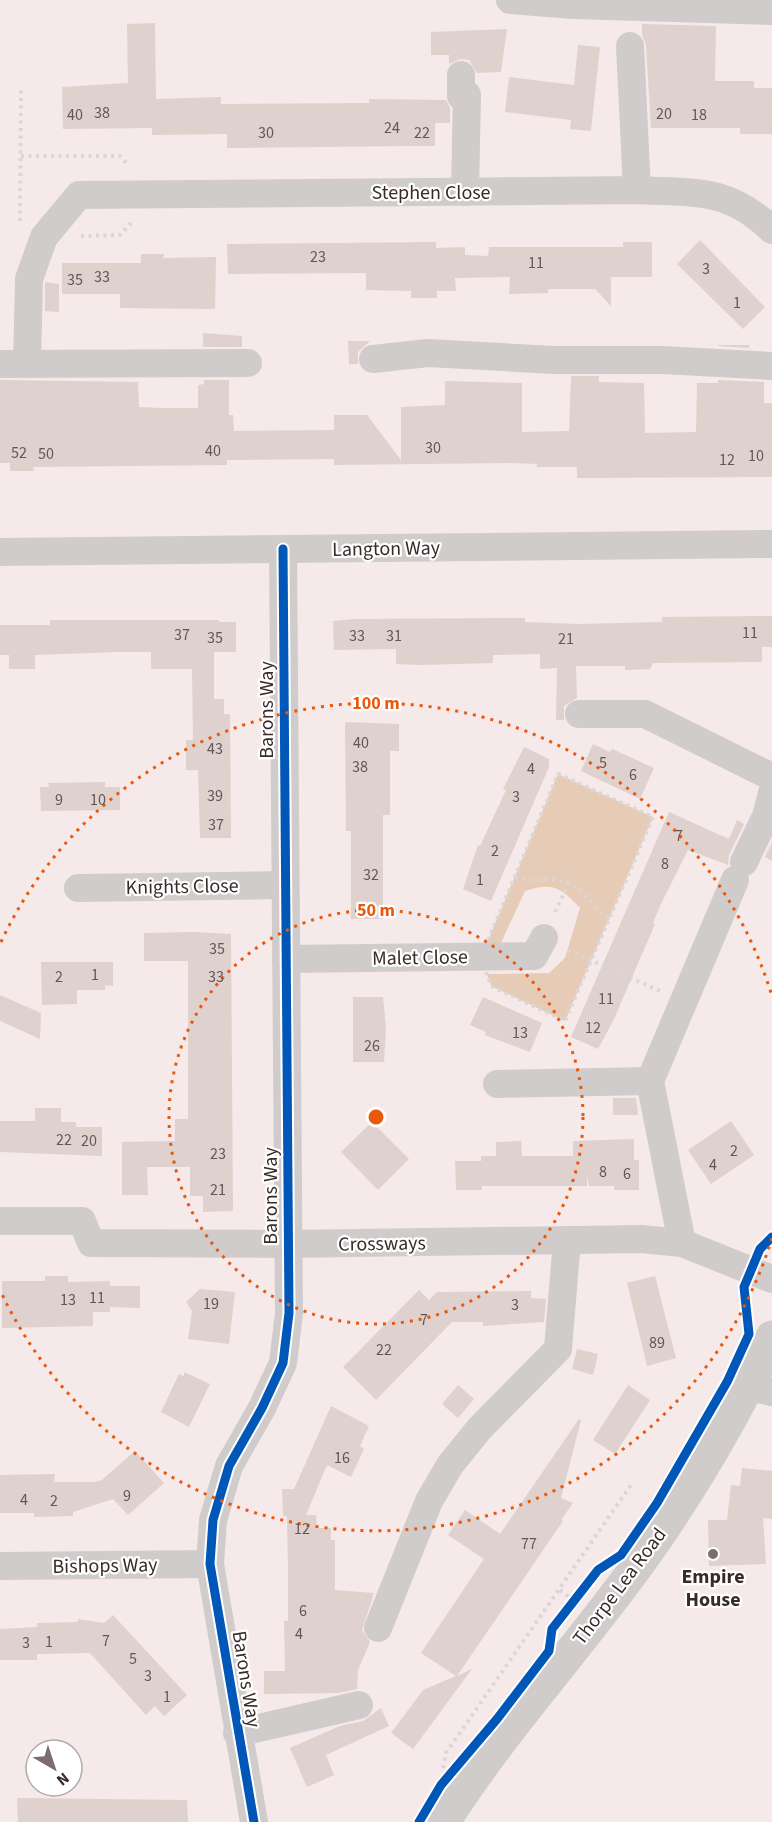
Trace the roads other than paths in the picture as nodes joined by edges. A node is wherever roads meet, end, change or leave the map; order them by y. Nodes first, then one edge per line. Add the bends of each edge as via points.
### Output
1 (510, 0) edge
2 (772, 11) edge
3 (630, 45) dead end
4 (461, 75) dead end
5 (637, 190) junction
6 (465, 192) junction
7 (772, 230) edge
8 (373, 359) dead end
9 (248, 363) dead end
10 (14, 364) edge
11 (772, 366) edge
12 (772, 544) edge
13 (283, 549) junction
14 (0, 552) edge
15 (579, 714) dead end
16 (772, 777) edge
17 (772, 793) edge
18 (285, 885) junction
19 (78, 888) dead end
20 (543, 938) road end
21 (286, 959) junction
22 (650, 1081) junction
23 (497, 1084) dead end
24 (0, 1221) edge
25 (567, 1240) junction
26 (682, 1243) junction
27 (288, 1244) junction
28 (772, 1279) edge
29 (772, 1337) edge
30 (760, 1389) edge
31 (210, 1564) junction
32 (0, 1566) edge
33 (378, 1628) dead end
34 (359, 1706) dead end
35 (237, 1733) junction
36 (254, 1822) edge
37 (444, 1822) edge

1 - 2 street
3 - 5 street
4 - 6 street via 461,96 467,95
5 - 6 street, Stephen Close
5 - 7 street, Stephen Close via 710,194 737,202
6 - 10 street, Stephen Close via 79,195 44,237 29,279
8 - 11 street via 428,353
9 - 10 street
12 - 13 street, Langton Way
13 - 14 street, Langton Way
13 - 18 street, Barons Way
15 - 16 street via 645,714
17 - 22 street
18 - 19 street, Knights Close
18 - 21 street, Barons Way
20 - 21 street, Malet Close via 534,956
21 - 27 street, Barons Way
22 - 23 street
22 - 26 street
24 - 27 street, Crossways via 82,1221 91,1243
25 - 26 street, Crossways
25 - 27 street, Crossways
25 - 33 street via 558,1349 480,1428 450,1465 429,1501
26 - 28 street, Crossways
27 - 31 street, Barons Way via 289,1312 283,1362 229,1466 213,1520
29 - 30 main road, Thorpe Lea Road
30 - 37 main road, Thorpe Lea Road via 657,1538
31 - 32 street, Bishops Way
31 - 35 street, Barons Way
34 - 35 street
35 - 36 street, Barons Way

